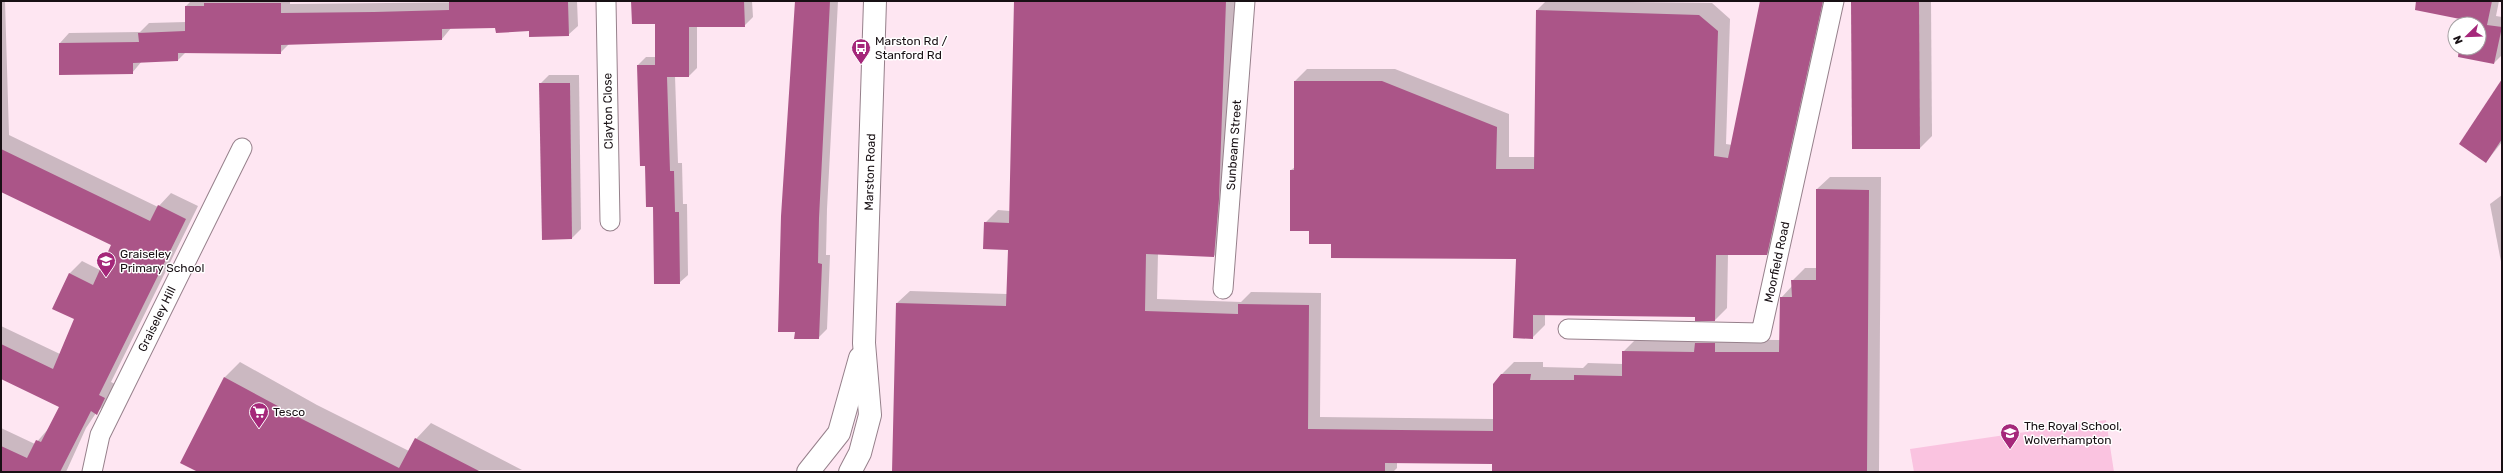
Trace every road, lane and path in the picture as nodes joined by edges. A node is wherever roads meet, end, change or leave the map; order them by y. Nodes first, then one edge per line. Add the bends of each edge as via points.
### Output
1 (606, 1) edge
2 (875, 1) edge
3 (1245, 1) edge
4 (1834, 1) edge
5 (242, 148) dead end
6 (610, 221) dead end
7 (1223, 289) dead end
8 (1568, 329) dead end
9 (864, 343) junction
10 (92, 472) edge
11 (808, 472) edge
12 (850, 472) edge

1 - 6 street, Clayton Close
2 - 9 street, Marston Road
3 - 7 street, Sunbeam Street
4 - 8 street, Moorfield Road via 1761,333
5 - 10 street, Graiseley Hill via 100,435
9 - 11 street, Marston Road via 839,433
9 - 12 street, Marston Road via 870,415 860,454

